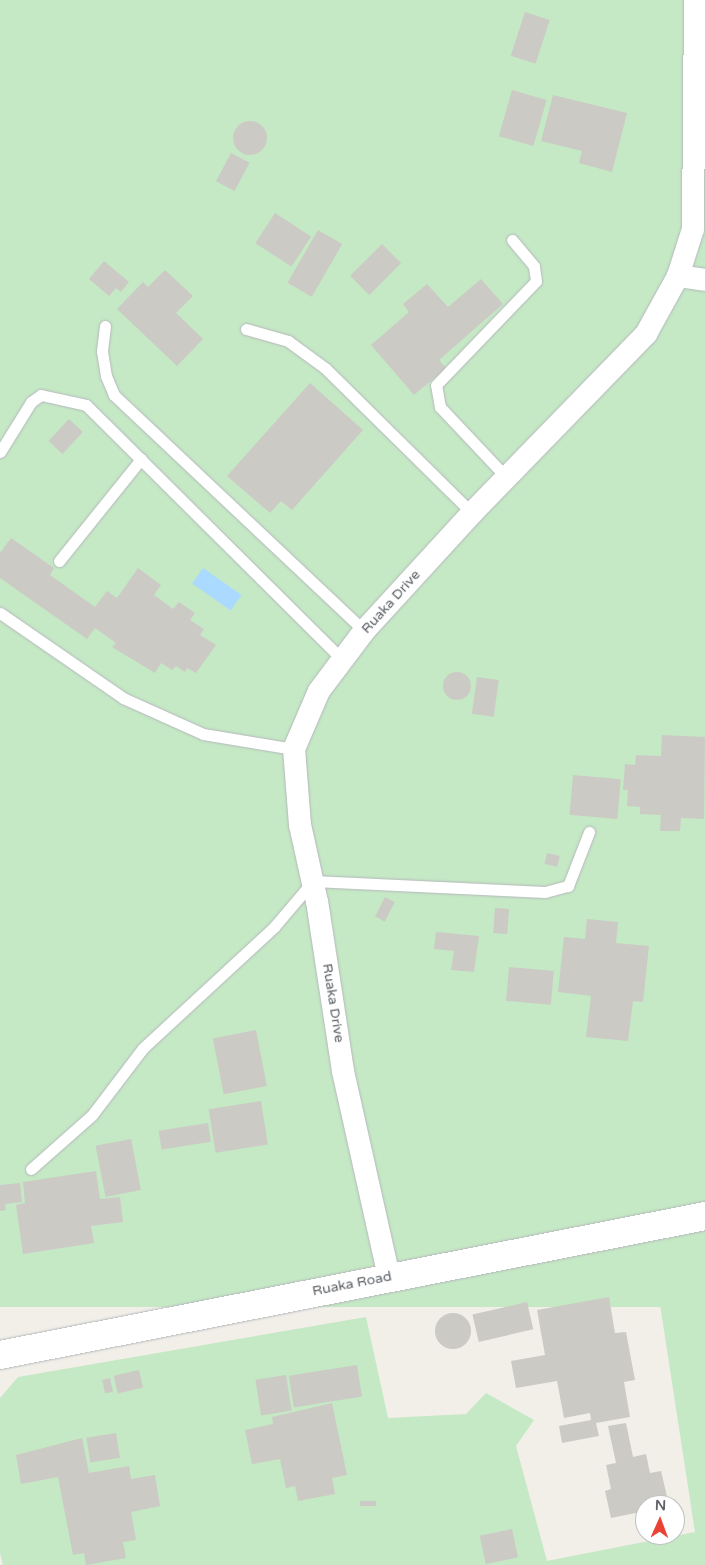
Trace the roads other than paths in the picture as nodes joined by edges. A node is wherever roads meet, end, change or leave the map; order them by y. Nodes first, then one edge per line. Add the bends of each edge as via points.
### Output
1 (695, 0) edge
2 (512, 240) dead end
3 (678, 276) junction
4 (705, 280) edge
5 (105, 326) dead end
6 (246, 329) dead end
7 (0, 452) edge
8 (141, 459) junction
9 (507, 478) junction
10 (472, 513) junction
11 (59, 561) dead end
12 (0, 613) edge
13 (364, 632) junction
14 (344, 661) junction
15 (294, 749) junction
16 (589, 832) dead end
17 (313, 881) junction
18 (31, 1169) dead end
19 (705, 1216) edge
20 (389, 1277) junction
21 (0, 1355) edge

1 - 3 street, Ruaka Drive via 693,229
2 - 9 lane via 534,266 536,282 436,385 440,407
3 - 4 street
3 - 9 street, Ruaka Drive via 646,334
5 - 13 lane via 102,351 106,376 114,395
6 - 10 lane via 288,341 325,368
7 - 8 lane via 31,402 41,396 86,404
8 - 11 lane
8 - 14 lane
9 - 10 street, Ruaka Drive
10 - 13 street, Ruaka Drive
12 - 15 lane via 123,698 204,734
13 - 14 street, Ruaka Drive
14 - 15 street, Ruaka Drive via 319,690
15 - 17 street, Ruaka Drive via 300,825
16 - 17 lane via 568,886 545,892
17 - 18 lane via 274,927 143,1048 92,1115
17 - 20 street, Ruaka Drive via 343,1071
19 - 20 street, Ruaka Road
20 - 21 street, Ruaka Road

